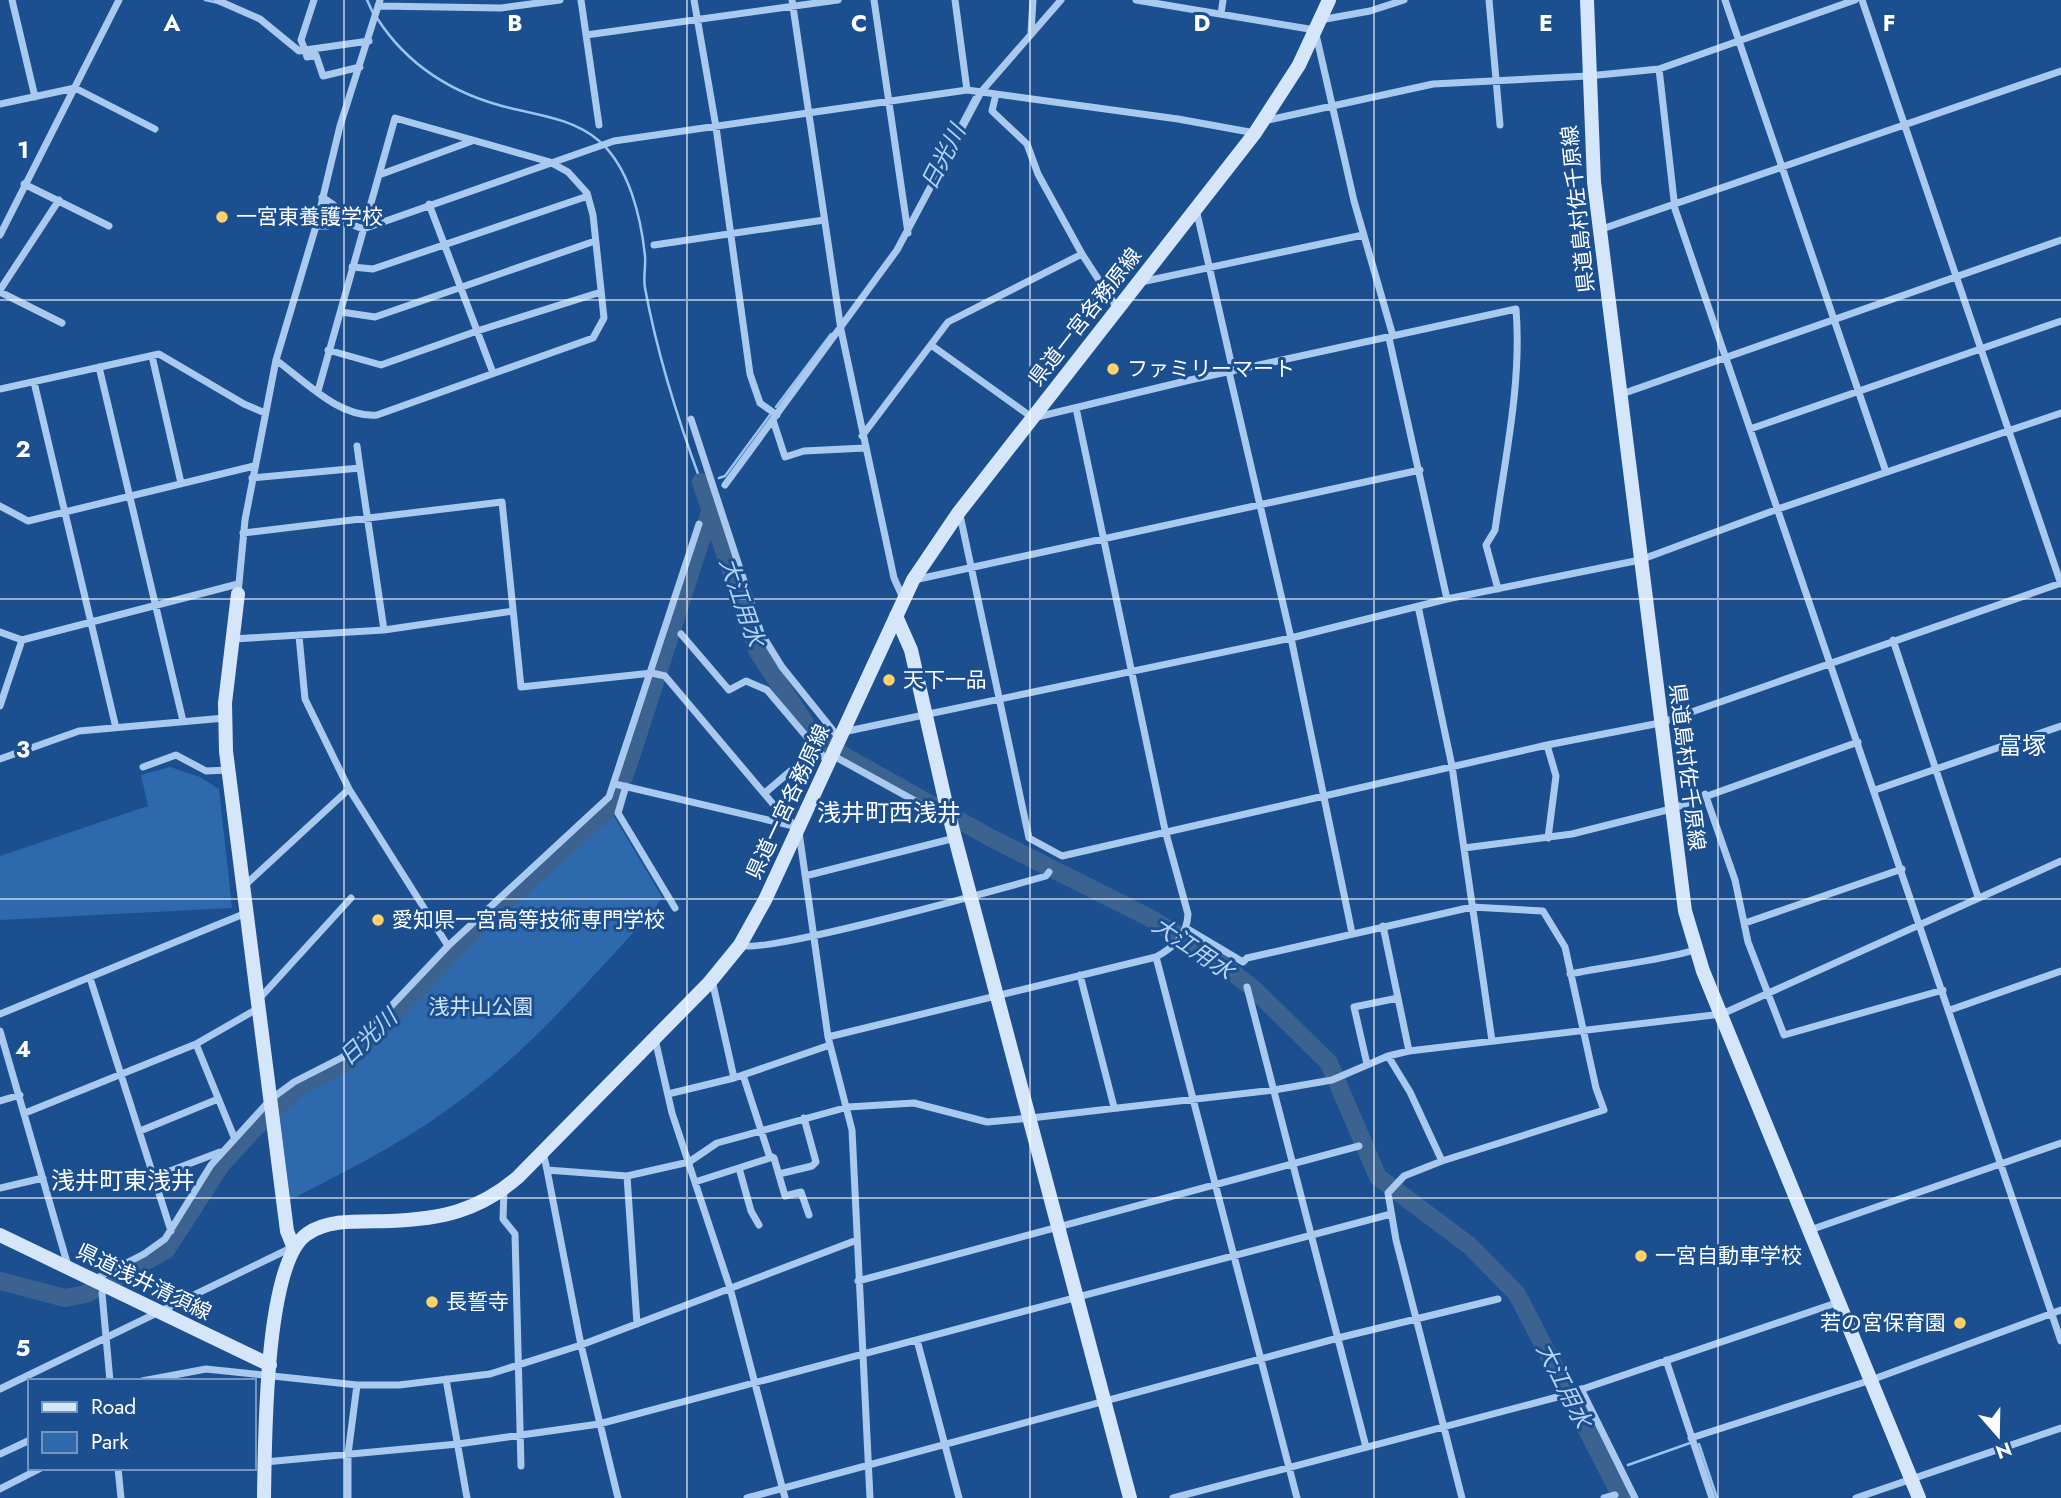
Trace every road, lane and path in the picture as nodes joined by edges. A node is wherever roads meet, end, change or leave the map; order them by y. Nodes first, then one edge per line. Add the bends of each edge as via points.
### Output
1 (12, 0) edge
2 (217, 0) edge
3 (314, 0) edge
4 (560, 0) edge
5 (581, 0) edge
6 (694, 0) edge
7 (838, 0) edge
8 (874, 0) edge
9 (955, 0) edge
10 (1033, 0) edge
11 (1062, 0) edge
12 (1136, 0) edge
13 (1223, 0) edge
14 (1329, 0) edge
15 (1404, 0) edge
16 (1489, 0) edge
17 (1587, 0) edge
18 (1725, 0) edge
19 (1855, 0) edge
20 (1862, 0) edge
21 (116, 1) edge
22 (793, 3) edge
23 (379, 5) edge
24 (1221, 14) junction
25 (697, 18) junction
26 (1318, 25) junction
27 (1031, 34) junction
28 (586, 35) junction
29 (1739, 39) junction
30 (369, 41) junction
31 (304, 50) junction
32 (360, 67) junction
33 (1659, 69) junction
34 (2061, 71) edge
35 (1588, 76) junction
36 (1497, 79) junction
37 (75, 88) junction
38 (967, 90) junction
39 (981, 92) junction
40 (996, 94) junction
41 (35, 97) junction
42 (889, 102) junction
43 (0, 104) edge
44 (1332, 108) junction
45 (809, 112) junction
46 (599, 125) dead end
47 (1500, 125) dead end
48 (716, 127) junction
49 (1259, 127) junction
50 (1905, 127) junction
51 (155, 129) dead end
52 (473, 141) junction
53 (550, 162) junction
54 (1782, 166) junction
55 (379, 175) junction
56 (24, 184) junction
57 (588, 196) junction
58 (322, 197) junction
59 (59, 200) junction
60 (429, 204) junction
61 (1675, 205) junction
62 (1195, 209) junction
63 (338, 219) junction
64 (824, 219) junction
65 (109, 226) dead end
66 (316, 226) junction
67 (363, 229) junction
68 (1599, 230) junction
69 (730, 234) junction
70 (908, 234) junction
71 (0, 235) edge
72 (1363, 236) junction
73 (2061, 240) edge
74 (595, 241) junction
75 (446, 245) junction
76 (654, 245) dead end
77 (1082, 254) junction
78 (352, 267) junction
79 (1209, 269) junction
80 (1954, 277) junction
81 (1138, 283) junction
82 (461, 288) junction
83 (0, 291) edge
84 (601, 292) junction
85 (1117, 308) junction
86 (341, 312) junction
87 (1832, 318) junction
88 (2061, 321) edge
89 (62, 323) dead end
90 (841, 330) junction
91 (477, 331) junction
92 (1391, 337) junction
93 (931, 345) junction
94 (1979, 349) junction
95 (328, 350) junction
96 (152, 356) junction
97 (1727, 358) junction
98 (276, 360) junction
99 (99, 367) junction
100 (1231, 371) junction
101 (493, 373) junction
102 (34, 382) junction
103 (0, 389) edge
104 (1857, 390) junction
105 (318, 391) junction
106 (1619, 396) junction
107 (1076, 408) junction
108 (265, 413) junction
109 (2061, 413) edge
110 (775, 418) junction
111 (1033, 418) junction
112 (691, 419) dead end
113 (1750, 429) junction
114 (2007, 431) junction
115 (862, 436) junction
116 (357, 446) dead end
117 (865, 448) junction
118 (254, 466) junction
119 (360, 468) junction
120 (1420, 470) junction
121 (1886, 472) junction
122 (252, 478) junction
123 (181, 483) junction
124 (725, 485) dead end
125 (129, 495) junction
126 (1261, 504) junction
127 (0, 506) edge
128 (1778, 509) junction
129 (65, 511) junction
130 (959, 512) junction
131 (367, 519) junction
132 (699, 524) dead end
133 (243, 533) junction
134 (1104, 538) junction
135 (1640, 560) junction
136 (972, 567) junction
137 (913, 580) junction
138 (2061, 584) edge
139 (238, 589) junction
140 (1498, 589) junction
141 (903, 599) junction
142 (1447, 599) junction
143 (1418, 606) junction
144 (155, 607) junction
145 (513, 611) junction
146 (896, 616) junction
147 (92, 623) junction
148 (384, 630) junction
149 (0, 632) edge
150 (681, 634) dead end
151 (299, 636) junction
152 (1291, 638) junction
153 (233, 639) junction
154 (22, 640) junction
155 (1893, 640) junction
156 (1831, 662) junction
157 (1132, 671) junction
158 (652, 673) junction
159 (1001, 700) junction
160 (0, 706) edge
161 (925, 717) junction
162 (225, 718) junction
163 (183, 722) junction
164 (1660, 723) junction
165 (2061, 726) edge
166 (116, 728) junction
167 (840, 737) junction
168 (1858, 742) junction
169 (1547, 745) junction
170 (815, 750) junction
171 (831, 757) junction
172 (0, 759) edge
173 (1452, 766) junction
174 (144, 768) dead end
175 (1936, 769) junction
176 (228, 770) junction
177 (615, 784) junction
178 (626, 786) junction
179 (349, 789) junction
180 (1875, 790) junction
181 (766, 792) junction
182 (1705, 794) junction
183 (1323, 795) junction
184 (1671, 809) junction
185 (952, 821) junction
186 (798, 827) junction
187 (1165, 830) junction
188 (956, 838) junction
189 (1548, 838) junction
190 (1464, 848) junction
191 (2061, 861) edge
192 (1902, 869) junction
193 (1049, 872) dead end
194 (805, 876) junction
195 (243, 888) junction
196 (972, 896) junction
197 (1978, 897) junction
198 (351, 898) dead end
199 (1472, 907) junction
200 (676, 908) dead end
201 (246, 913) junction
202 (1745, 923) junction
203 (1920, 923) junction
204 (1383, 926) junction
205 (1185, 928) junction
206 (1352, 933) junction
207 (813, 934) junction
208 (740, 945) junction
209 (448, 946) junction
210 (1695, 950) junction
211 (1156, 957) junction
212 (2061, 971) edge
213 (1570, 974) junction
214 (1080, 975) junction
215 (90, 978) junction
216 (712, 979) junction
217 (1247, 987) dead end
218 (1943, 990) junction
219 (1768, 993) junction
220 (999, 997) junction
221 (1398, 998) junction
222 (257, 1005) junction
223 (1950, 1010) junction
224 (0, 1014) edge
225 (1722, 1014) junction
226 (1584, 1028) junction
227 (0, 1031) edge
228 (655, 1040) junction
229 (829, 1041) junction
230 (1492, 1041) junction
231 (196, 1044) junction
232 (1409, 1051) junction
233 (1388, 1056) junction
234 (1367, 1064) junction
235 (122, 1073) junction
236 (743, 1075) junction
237 (734, 1078) junction
238 (1274, 1090) junction
239 (668, 1094) junction
240 (20, 1095) junction
241 (218, 1099) junction
242 (271, 1099) junction
243 (1194, 1100) junction
244 (0, 1101) edge
245 (848, 1107) junction
246 (1114, 1107) junction
247 (26, 1112) junction
248 (804, 1118) junction
249 (1031, 1118) junction
250 (762, 1130) junction
251 (140, 1131) junction
252 (234, 1137) junction
253 (2061, 1143) edge
254 (1359, 1146) dead end
255 (221, 1152) junction
256 (543, 1152) junction
257 (769, 1156) junction
258 (1442, 1161) junction
259 (689, 1163) junction
260 (1294, 1163) junction
261 (2001, 1164) junction
262 (739, 1168) junction
263 (547, 1170) junction
264 (779, 1174) junction
265 (627, 1175) junction
266 (154, 1177) junction
267 (43, 1178) junction
268 (695, 1182) junction
269 (1216, 1183) junction
270 (0, 1188) edge
271 (504, 1189) junction
272 (1391, 1213) junction
273 (809, 1216) dead end
274 (759, 1225) dead end
275 (1057, 1225) junction
276 (1810, 1230) junction
277 (171, 1231) junction
278 (0, 1234) edge
279 (1312, 1235) junction
280 (857, 1240) junction
281 (293, 1246) junction
282 (1234, 1254) junction
283 (67, 1267) junction
284 (858, 1281) junction
285 (97, 1283) junction
286 (730, 1288) junction
287 (1075, 1297) junction
288 (1498, 1299) dead end
289 (1839, 1302) junction
290 (2061, 1310) edge
291 (158, 1312) junction
292 (2051, 1314) junction
293 (1417, 1318) junction
294 (637, 1324) junction
295 (106, 1338) junction
296 (1338, 1338) junction
297 (917, 1340) junction
298 (2061, 1341) edge
299 (581, 1345) junction
300 (861, 1354) junction
301 (1262, 1359) junction
302 (1666, 1360) junction
303 (519, 1365) junction
304 (270, 1370) junction
305 (110, 1379) edge
306 (153, 1379) edge
307 (446, 1380) junction
308 (1871, 1380) junction
309 (755, 1384) junction
310 (357, 1385) junction
311 (0, 1389) edge
312 (1578, 1389) junction
313 (1102, 1401) junction
314 (599, 1424) junction
315 (1444, 1426) junction
316 (2061, 1428) edge
317 (520, 1437) junction
318 (1691, 1438) junction
319 (28, 1441) edge
320 (458, 1444) junction
321 (943, 1444) junction
322 (1367, 1447) junction
323 (0, 1454) edge
324 (348, 1454) junction
325 (265, 1462) junction
326 (868, 1465) junction
327 (521, 1466) dead end
328 (1290, 1468) junction
329 (37, 1470) edge
330 (118, 1470) edge
331 (1912, 1480) junction
332 (0, 1489) edge
333 (782, 1489) junction
334 (1615, 1495) dead end
335 (121, 1498) edge
336 (264, 1498) edge
337 (348, 1498) edge
338 (467, 1498) edge
339 (618, 1498) edge
340 (747, 1498) edge
341 (785, 1498) edge
342 (870, 1498) edge
343 (959, 1498) edge
344 (1130, 1498) edge
345 (1173, 1498) edge
346 (1297, 1498) edge
347 (1462, 1498) edge
348 (1604, 1498) edge
349 (1635, 1498) edge
350 (1712, 1498) edge
351 (1856, 1498) edge
352 (1919, 1498) edge

1 - 41 street
2 - 31 street via 260,19 299,51
3 - 31 street via 301,40
4 - 23 street via 501,8
5 - 28 street
6 - 25 street
7 - 22 street
8 - 42 street
9 - 38 street
10 - 27 street
11 - 27 street
12 - 24 street
13 - 24 street
14 - 26 main road, 県道一宮各務原線
15 - 26 street
16 - 36 street
17 - 35 main road, 県道島村佐千原線
18 - 29 street
19 - 29 street
20 - 50 street
21 - 37 street
22 - 25 street
22 - 45 street
23 - 30 street
24 - 26 street
25 - 28 street
25 - 48 street
26 - 44 street
26 - 49 main road, 県道一宮各務原線 via 1299,65
27 - 39 street
28 - 46 street
29 - 33 street
29 - 54 street
30 - 31 street
30 - 32 street
31 - 32 street via 307,57 316,55 323,75
32 - 58 street
33 - 35 street
33 - 61 street
34 - 50 street
35 - 36 street
35 - 68 main road, 県道島村佐千原線
36 - 44 street via 1433,84
36 - 47 street
37 - 41 street
37 - 51 street
37 - 56 street
38 - 39 street
38 - 42 street
39 - 40 street
39 - 70 street
40 - 49 street
40 - 77 street via 992,111 1027,144 1038,174
41 - 43 street
42 - 45 street
42 - 70 street
44 - 49 street
44 - 72 street
45 - 48 street
45 - 64 street
48 - 53 street via 610,143
48 - 69 street
49 - 62 main road, 県道一宮各務原線
50 - 54 street
50 - 80 street
52 - 53 street
52 - 55 street
52 - 55 street via 395,118
53 - 57 street via 568,172
53 - 60 street
54 - 61 street
54 - 87 street
55 - 67 street
56 - 59 street
56 - 71 street
57 - 74 street
57 - 75 street
58 - 63 street via 335,206
58 - 66 street
59 - 65 street
59 - 83 street
60 - 67 street
60 - 75 street
61 - 68 street
61 - 97 street
62 - 79 street
62 - 81 main road, 県道一宮各務原線
63 - 66 street via 328,226
63 - 67 street
64 - 69 street
64 - 90 street
66 - 98 street
67 - 78 street
68 - 106 main road, 県道島村佐千原線
69 - 76 street
69 - 110 street via 750,374 760,403
70 - 90 street
72 - 79 street
72 - 92 street
73 - 80 street
74 - 82 street
74 - 84 street
75 - 78 street via 373,269
75 - 82 street
77 - 85 street
77 - 93 street via 948,322
78 - 86 street
79 - 81 street
79 - 100 street
80 - 87 street
80 - 94 street
81 - 85 main road, 県道一宮各務原線
82 - 86 street via 375,317
82 - 91 street
83 - 89 street
84 - 91 street
84 - 101 street via 604,318 593,338
85 - 111 main road, 県道一宮各務原線
86 - 95 street
87 - 97 street
87 - 104 street
88 - 94 street
90 - 110 street
90 - 115 street
91 - 95 street via 381,365
91 - 101 street
92 - 100 street
92 - 120 street
92 - 140 street via 1516,309 1515,388 1495,530 1486,545
93 - 111 street
93 - 115 street
94 - 104 street
94 - 114 street
95 - 105 street
96 - 99 street
96 - 108 street via 159,354
96 - 123 street
97 - 106 street
97 - 113 street
98 - 105 street
98 - 108 street
99 - 102 street
99 - 125 street
100 - 107 street
100 - 126 street
101 - 105 street via 377,415 348,412
102 - 103 street
102 - 129 street
104 - 113 street
104 - 121 street
106 - 135 main road, 県道島村佐千原線
107 - 111 street
107 - 134 street
108 - 118 street
109 - 114 street
110 - 117 street via 785,457 804,451
110 - 124 street
111 - 130 main road, 県道一宮各務原線
112 - 167 street via 761,634
113 - 128 street
114 - 121 street
114 - 138 street
115 - 117 street
116 - 119 street
117 - 141 street via 894,578
118 - 122 street
118 - 123 street
119 - 122 street
119 - 131 street
120 - 126 street
120 - 142 street
121 - 128 street
122 - 133 street
123 - 125 street
125 - 129 street
125 - 144 street
126 - 134 street
126 - 152 street
127 - 129 street via 28,521
128 - 135 street
128 - 156 street
129 - 147 street
130 - 136 street
130 - 137 main road, 県道一宮各務原線
131 - 133 street
131 - 145 street via 502,502
131 - 148 street
132 - 158 street
133 - 139 street
134 - 136 street
134 - 157 street
135 - 140 street
135 - 164 main road, 県道島村佐千原線
136 - 137 street
136 - 159 street
137 - 141 main road, 県道一宮各務原線
138 - 155 street
139 - 144 street
139 - 153 main road
140 - 142 street
141 - 146 main road, 県道一宮各務原線
142 - 143 street
143 - 152 street
143 - 173 street
144 - 147 street
144 - 163 street
145 - 148 street
145 - 158 street via 521,687
146 - 161 main road via 911,650
146 - 167 main road, 県道一宮各務原線
147 - 154 street
147 - 166 street
148 - 151 street
149 - 154 street
150 - 170 street via 729,690 746,681 767,690
151 - 153 street
151 - 179 street via 305,699
152 - 157 street
152 - 183 street
153 - 162 main road
154 - 160 street
155 - 156 street
155 - 175 street
156 - 164 street
156 - 168 street
157 - 159 street
157 - 187 street
158 - 177 street
158 - 181 street via 670,681
159 - 161 street
159 - 187 street via 1029,838 1062,856
161 - 167 street
161 - 185 main road
162 - 163 street
162 - 176 main road
163 - 166 street
164 - 169 street
164 - 184 main road, 県道島村佐千原線
165 - 175 street
166 - 172 street via 79,731
167 - 171 main road, 県道一宮各務原線
168 - 180 street
168 - 182 street
169 - 173 street
169 - 189 street via 1556,775
170 - 171 street
170 - 181 street
171 - 185 street
171 - 186 main road, 県道一宮各務原線
173 - 183 street
173 - 190 street
174 - 176 street via 176,755 206,771
175 - 180 street
175 - 197 street
176 - 195 main road
177 - 178 street
177 - 209 street via 610,797
178 - 186 street
178 - 200 street via 618,813
179 - 195 street
179 - 209 street
180 - 192 street
181 - 186 street via 784,817
182 - 184 street
182 - 202 street
183 - 187 street
183 - 206 street
184 - 189 street
184 - 210 main road, 県道島村佐千原線
185 - 188 main road
186 - 194 street
186 - 208 main road, 県道一宮各務原線
187 - 205 street via 1188,914
188 - 194 street
188 - 196 main road
189 - 190 street
190 - 199 street
191 - 197 street
192 - 202 street
192 - 203 street
193 - 196 street
194 - 207 street
195 - 201 main road
196 - 207 street
196 - 220 main road
197 - 203 street
198 - 222 street
199 - 204 street
199 - 213 street via 1543,911 1565,947
199 - 230 street
201 - 215 street
201 - 222 main road
202 - 219 street
203 - 218 street
203 - 219 street
204 - 206 street
204 - 221 street
205 - 206 street via 1243,962
205 - 211 street via 1174,947
207 - 208 street via 753,948
207 - 229 street
208 - 216 main road, 県道一宮各務原線
209 - 242 street via 343,1056
210 - 213 street
210 - 225 main road, 県道島村佐千原線
211 - 214 street
211 - 243 street
212 - 223 street
213 - 226 street
214 - 220 street
214 - 246 street
215 - 224 street
215 - 235 street
216 - 228 main road, 県道一宮各務原線
216 - 237 street
217 - 238 street
218 - 219 street via 1784,1034
218 - 223 street
219 - 225 street
220 - 229 street via 878,1023
220 - 249 main road
221 - 232 street
221 - 234 street via 1354,1007
222 - 231 street
222 - 242 main road
223 - 261 street
225 - 226 street
225 - 276 main road, 県道島村佐千原線
226 - 230 street
226 - 258 street via 1604,1110
227 - 240 street
228 - 239 street
228 - 256 main road, 県道一宮各務原線
229 - 236 street
229 - 245 street
230 - 232 street
231 - 235 street
231 - 241 street
232 - 233 street
233 - 234 street
233 - 258 street
234 - 238 street via 1332,1080
235 - 247 street
235 - 251 street
236 - 237 street
236 - 250 street
237 - 239 street
238 - 243 street
238 - 260 street
239 - 259 street
240 - 244 street
240 - 247 street
241 - 251 street
241 - 252 street
242 - 252 street
242 - 281 main road via 287,1231
243 - 246 street
243 - 269 street
245 - 248 street
245 - 249 street via 914,1103 987,1122
245 - 280 street
246 - 249 street
247 - 267 street
248 - 250 street
248 - 264 street via 816,1162
249 - 275 main road
250 - 257 street
250 - 259 street via 717,1143
251 - 266 street
252 - 255 street
253 - 261 street
254 - 260 street
255 - 266 street
255 - 277 street
256 - 263 street
256 - 271 main road, 県道一宮各務原線
257 - 262 street
257 - 264 street
258 - 272 street via 1398,1181 1388,1193
259 - 265 street
259 - 268 street
260 - 269 street
260 - 279 street
261 - 276 street
261 - 292 street
262 - 268 street
262 - 274 street
263 - 265 street
263 - 299 street
264 - 273 street via 785,1196 800,1192
265 - 294 street
266 - 277 street
267 - 270 street
267 - 283 street
268 - 286 street
269 - 275 street
269 - 282 street
271 - 281 main road, 県道一宮各務原線 via 473,1208 439,1218 326,1225
271 - 303 street via 503,1219 515,1234
272 - 279 street
272 - 293 street
275 - 284 street
275 - 287 main road
276 - 289 main road, 県道島村佐千原線
277 - 285 street
278 - 283 main road, 県道浅井清須線
279 - 282 street
279 - 296 street
280 - 284 street
280 - 286 street
281 - 291 street
281 - 304 main road via 277,1303
282 - 287 street
282 - 301 street
283 - 285 main road, 県道浅井清須線
284 - 300 street
285 - 291 main road, 県道浅井清須線
285 - 295 street
286 - 294 street
286 - 309 street
287 - 297 street
287 - 313 main road
288 - 293 street
289 - 302 street
289 - 308 main road, 県道島村佐千原線
290 - 292 street
291 - 295 street
291 - 304 main road, 県道浅井清須線
292 - 298 street
292 - 308 street
293 - 296 street
293 - 315 street
294 - 299 street
295 - 305 street
295 - 311 street
296 - 301 street
296 - 322 street
297 - 300 street
297 - 321 street
299 - 303 street
299 - 314 street
300 - 309 street
300 - 326 street
301 - 313 street
301 - 328 street
302 - 312 street
302 - 318 street
303 - 307 street
303 - 317 street
304 - 306 street via 206,1369
304 - 310 street
304 - 325 main road
307 - 310 street
307 - 320 street
308 - 318 street
308 - 331 main road, 県道島村佐千原線
309 - 314 street
309 - 333 street
310 - 324 street
312 - 315 street
312 - 349 street
313 - 321 street
313 - 344 main road
314 - 317 street
314 - 339 street
315 - 322 street
315 - 347 street
316 - 331 street
317 - 320 street
317 - 327 street
318 - 350 street
319 - 323 street
320 - 324 street
320 - 338 street
321 - 326 street
321 - 343 street
322 - 328 street
324 - 325 street
324 - 337 street
325 - 336 main road
326 - 333 street
326 - 342 street
328 - 345 street
328 - 346 street
329 - 332 street
330 - 335 street
331 - 351 street
331 - 352 main road, 県道島村佐千原線
333 - 340 street
333 - 341 street
334 - 348 street

